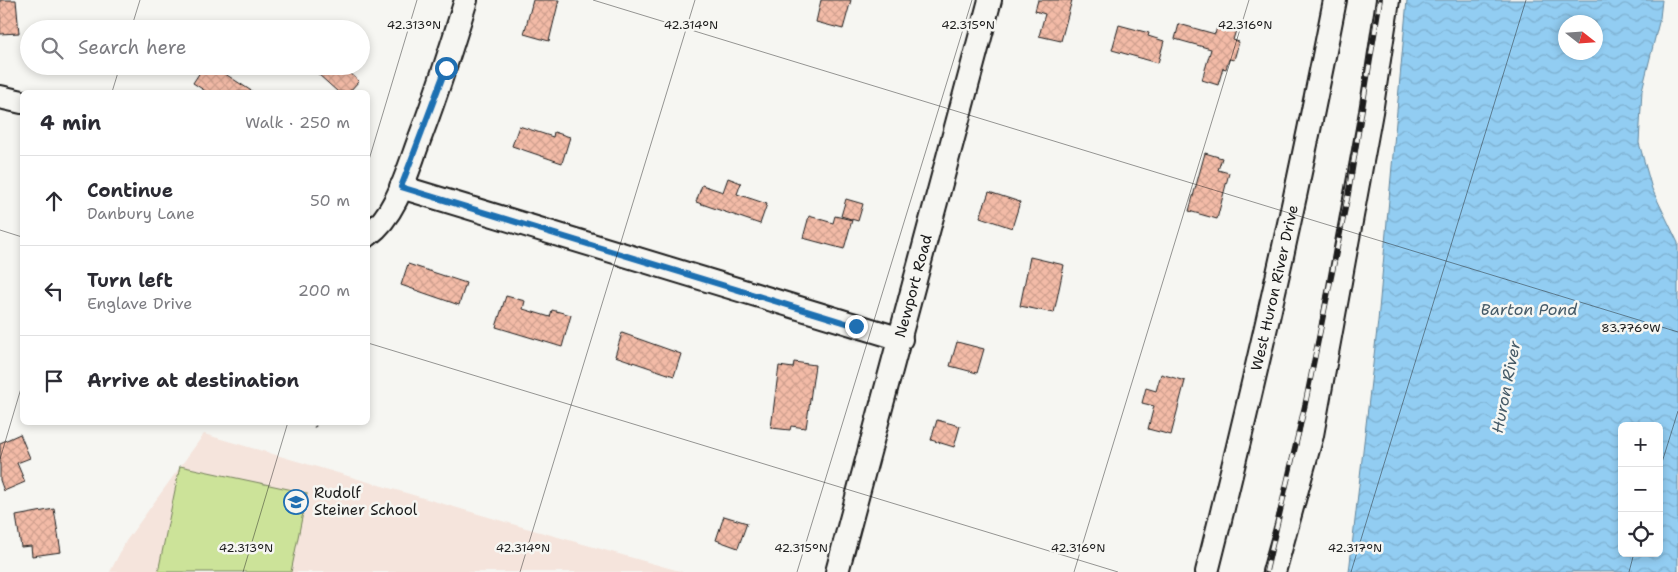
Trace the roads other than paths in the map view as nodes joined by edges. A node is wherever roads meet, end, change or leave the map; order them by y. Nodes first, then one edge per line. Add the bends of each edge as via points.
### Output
1 (466, 0) edge
2 (990, 0) edge
3 (1388, 0) edge
4 (1330, 1) edge
5 (0, 97) edge
6 (20, 102) edge
7 (401, 187) junction
8 (370, 233) edge
9 (901, 339) junction
10 (837, 572) edge
11 (1207, 572) edge
12 (1274, 572) edge

1 - 7 street via 446,68
2 - 9 street, Newport Road
3 - 12 street via 1371,112 1312,435
4 - 11 street, West Huron River Drive via 1294,209
5 - 6 street
7 - 8 street via 383,220
7 - 9 street
9 - 10 street, Newport Road

